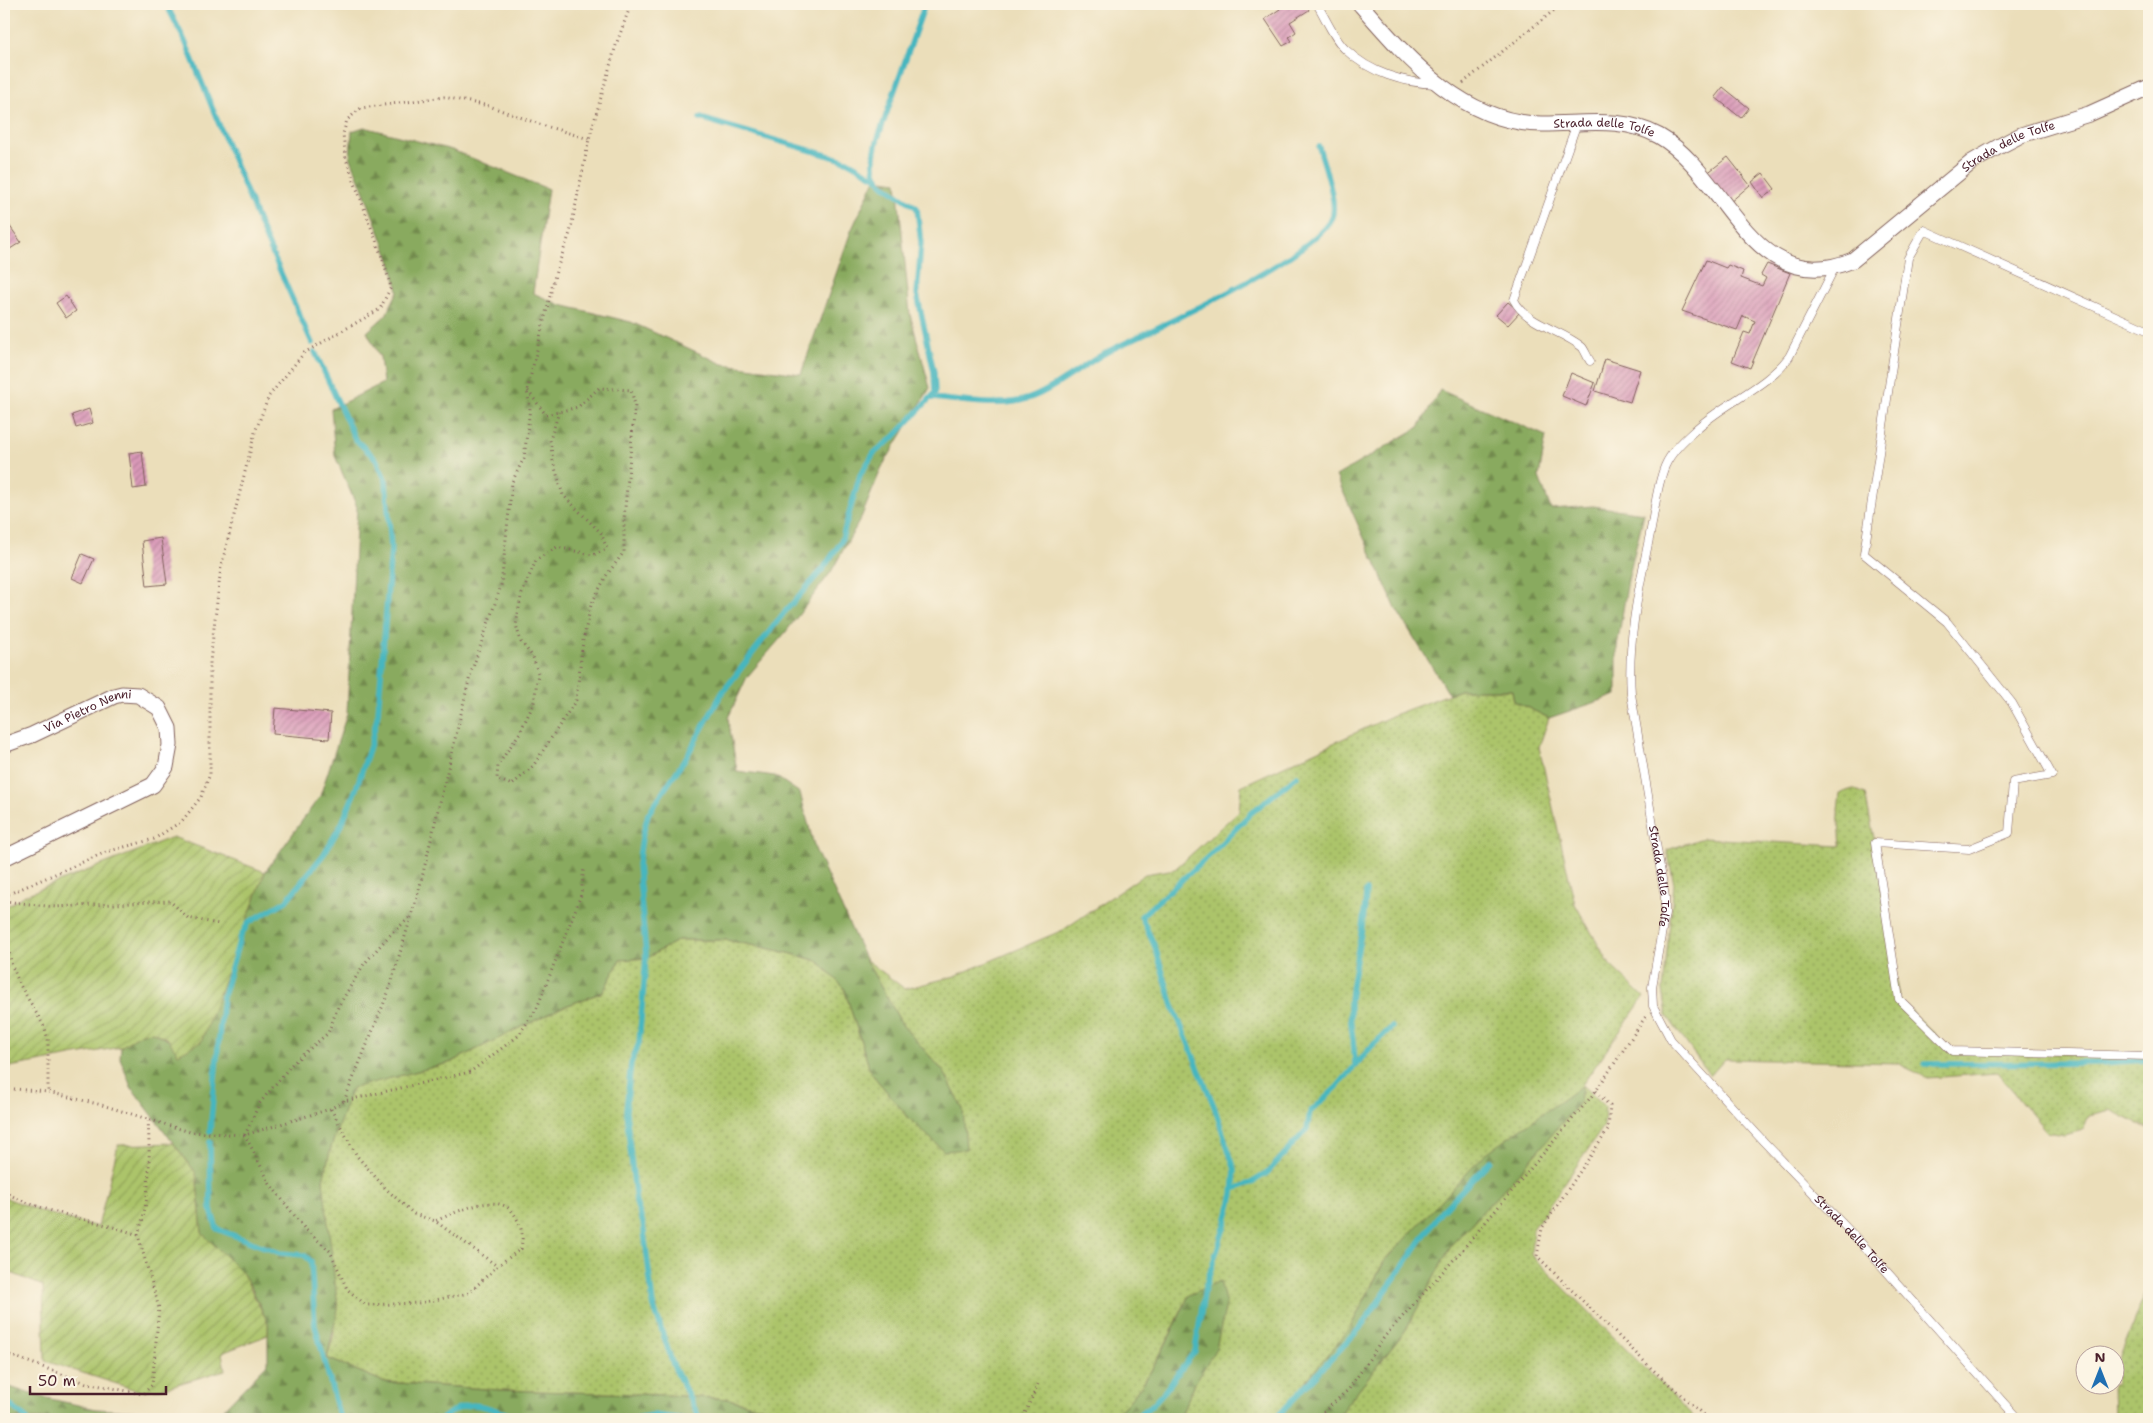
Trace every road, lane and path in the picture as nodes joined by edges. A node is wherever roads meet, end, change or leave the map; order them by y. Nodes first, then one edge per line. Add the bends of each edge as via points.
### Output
1 (631, 4) edge
2 (1317, 4) edge
3 (1360, 4) edge
4 (1562, 4) edge
5 (2149, 87) edge
6 (1445, 88) junction
7 (1577, 123) junction
8 (589, 139) junction
9 (1835, 268) junction
10 (2149, 331) edge
11 (1590, 361) dead end
12 (527, 391) junction
13 (559, 412) junction
14 (4, 745) edge
15 (4, 858) edge
16 (584, 866) dead end
17 (420, 890) junction
18 (4, 896) edge
19 (4, 901) edge
20 (220, 924) dead end
21 (4, 929) edge
22 (1653, 1006) junction
23 (2149, 1056) edge
24 (4, 1088) edge
25 (1596, 1090) junction
26 (48, 1092) junction
27 (344, 1101) junction
28 (330, 1109) junction
29 (148, 1118) junction
30 (245, 1135) junction
31 (4, 1192) edge
32 (435, 1221) junction
33 (138, 1235) junction
34 (497, 1266) junction
35 (4, 1353) edge
36 (1039, 1382) dead end
37 (1032, 1419) edge
38 (1316, 1419) edge
39 (1708, 1419) edge
40 (2018, 1419) edge

1 - 8 path
2 - 6 lane via 1345,50 1391,77
3 - 6 street, Strada delle Tolfe via 1401,50
4 - 6 path via 1481,70
5 - 9 street, Strada delle Tolfe via 2089,114 2021,135 1998,147 1972,162 1853,260
6 - 7 street, Strada delle Tolfe via 1479,110 1509,122
7 - 9 street, Strada delle Tolfe via 1608,122 1645,130 1660,137 1701,175 1750,237 1774,256 1797,266
7 - 11 lane via 1514,300 1517,307 1529,316 1583,348
8 - 12 path via 570,233 556,271
8 - 18 path via 489,106 444,97 361,108 347,120 343,134 346,159 391,288 380,309 304,353 269,396 255,432 220,567 210,662 210,774 201,797 182,821 154,839 106,852
9 - 22 lane, Strada delle Tolfe via 1789,357 1780,368 1694,430 1670,456 1660,482 1631,630 1629,668 1666,897 1652,987
10 - 23 lane via 1924,230 1908,258 1864,554 1947,622 2012,703 2052,775 2012,782 2008,832 1969,849 1875,842 1899,999 1952,1051
12 - 13 path via 546,415
12 - 17 path via 530,408 524,458 512,482 500,586 470,676
13 - 13 path via 578,407 599,388 631,390 635,405 624,518 624,552 606,576 591,605 576,700 533,766 512,785 497,779 498,765 519,734 534,703 538,673 533,657 521,642 516,625 521,596 536,560 557,547 593,555 607,549 601,533 563,495 552,461 550,440
14 - 15 street, Via Pietro Nenni via 122,694 146,698 159,708 170,736 166,767 153,785
16 - 27 path via 581,895 537,1008 518,1036 470,1072
17 - 27 path via 388,993
17 - 30 path via 409,919 364,964 338,1007 328,1033 292,1063 259,1104
19 - 20 path via 55,907 170,901 188,918
21 - 26 path via 20,986 45,1028
22 - 25 path
22 - 40 lane, Strada delle Tolfe via 1671,1040 1698,1071 1863,1245
24 - 26 path
25 - 38 path via 1458,1255 1385,1336 1349,1389
25 - 39 path via 1610,1106 1608,1130 1542,1228 1537,1256
26 - 29 path
27 - 28 path
28 - 30 path
28 - 32 path via 357,1156 386,1189 414,1214
29 - 30 path via 190,1132
29 - 33 path via 150,1168 146,1211
30 - 34 path via 270,1184 305,1229 330,1251 347,1289 366,1305 420,1303 469,1293
31 - 33 path via 20,1200
32 - 34 path
32 - 34 path via 475,1205 497,1203 514,1212 524,1232 521,1249
33 - 35 path via 159,1308 152,1386 143,1394 86,1383
36 - 37 path via 1025,1413

